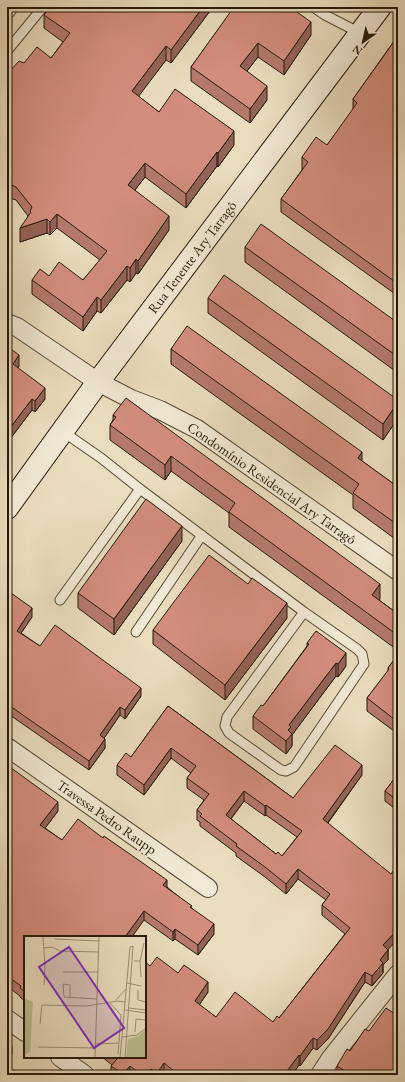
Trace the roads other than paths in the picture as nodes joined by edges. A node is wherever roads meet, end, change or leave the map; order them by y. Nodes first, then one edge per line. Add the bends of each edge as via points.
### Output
1 (43, 7) edge
2 (313, 7) edge
3 (380, 7) edge
4 (360, 33) junction
5 (7, 51) edge
6 (7, 323) edge
7 (98, 382) junction
8 (62, 431) junction
9 (140, 489) junction
10 (7, 508) edge
11 (202, 535) junction
12 (398, 571) edge
13 (60, 600) dead end
14 (304, 612) junction
15 (136, 632) dead end
16 (7, 747) edge
17 (208, 888) dead end
18 (398, 974) edge
19 (7, 1019) edge
20 (24, 1031) edge
21 (61, 1058) edge
22 (85, 1075) edge
23 (320, 1075) edge

1 - 5 lane
2 - 4 lane
3 - 4 main road, Rua Tenente Ary Tarragô
4 - 7 main road, Rua Tenente Ary Tarragô
6 - 7 street, Condomínio Residencial Ary Tarragô via 17,327
7 - 8 main road, Rua Tenente Ary Tarragô
7 - 12 street, Condomínio Residencial Ary Tarragô via 197,429
8 - 9 lane
8 - 10 main road, Rua Tenente Ary Tarragô
9 - 11 lane
9 - 13 lane
11 - 14 lane
11 - 15 lane
14 - 14 lane via 357,649 362,654 364,664 294,767 286,771 280,770 229,733 225,726 227,717
16 - 17 street, Travessa Pedro Raupp
18 - 23 street
19 - 20 street
21 - 22 street

